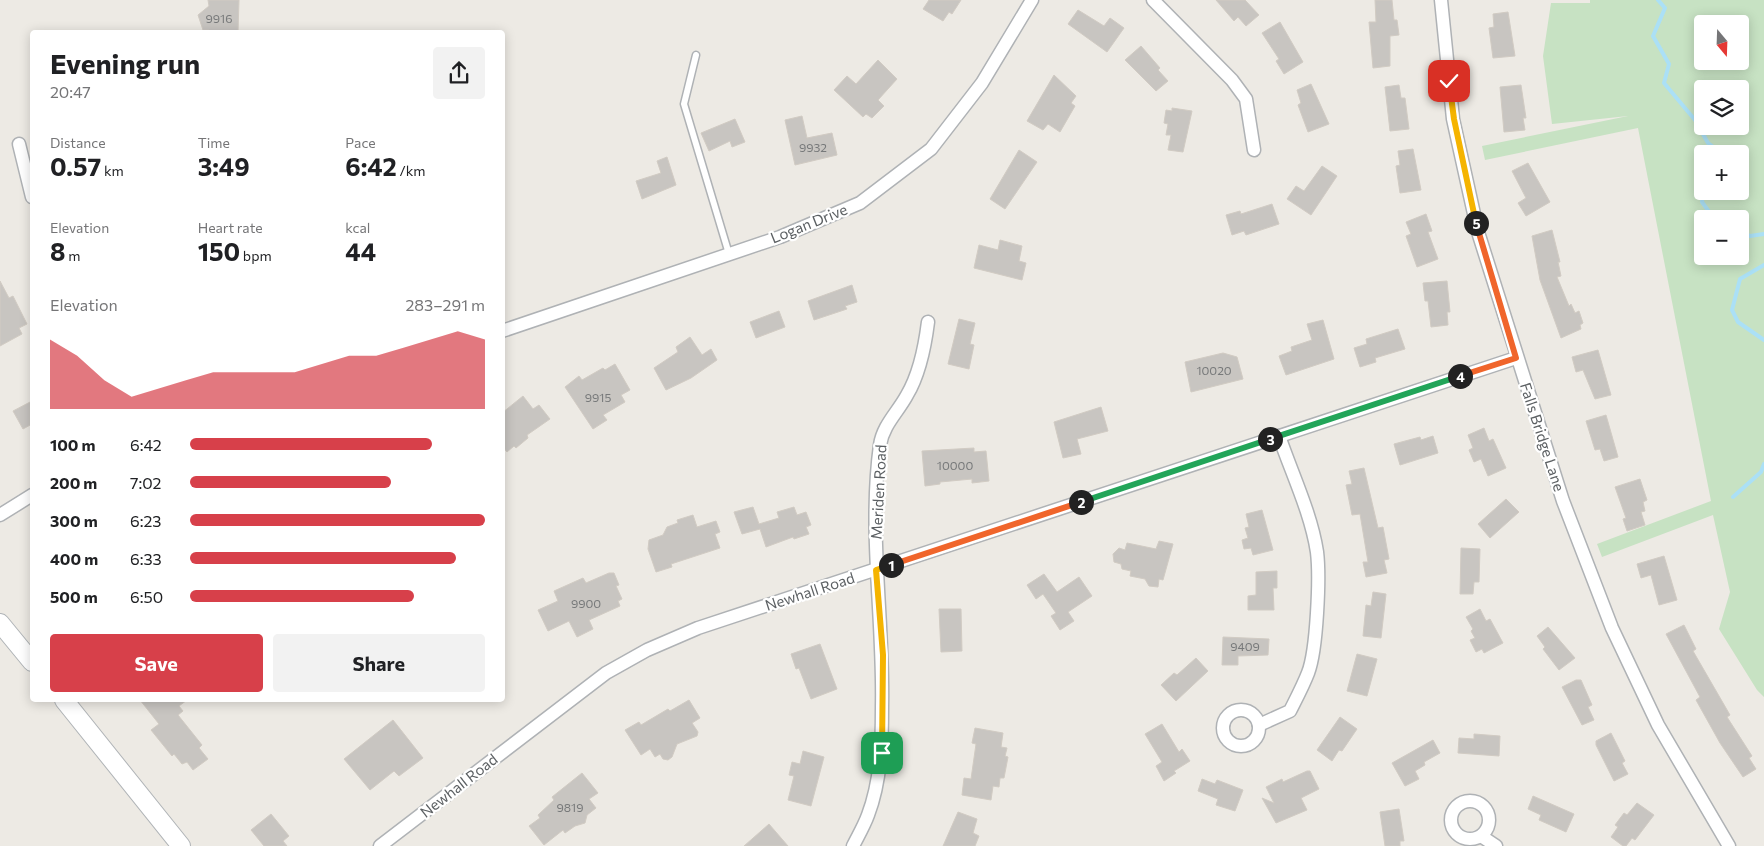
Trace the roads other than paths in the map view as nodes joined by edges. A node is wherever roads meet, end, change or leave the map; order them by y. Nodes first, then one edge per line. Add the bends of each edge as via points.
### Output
1 (1032, 0) edge
2 (1152, 0) edge
3 (1441, 0) edge
4 (696, 54) dead end
5 (19, 144) dead end
6 (1254, 150) dead end
7 (30, 189) edge
8 (729, 254) junction
9 (928, 322) dead end
10 (505, 330) edge
11 (1516, 358) junction
12 (1280, 436) junction
13 (30, 496) edge
14 (0, 515) edge
15 (876, 570) junction
16 (0, 623) edge
17 (30, 660) edge
18 (66, 702) edge
19 (1259, 725) dead end
20 (1481, 836) dead end
21 (181, 846) edge
22 (380, 846) edge
23 (853, 846) edge
24 (1496, 846) edge
25 (1729, 846) edge

1 - 8 street, Logan Drive via 982,83 931,149 860,203 780,237
2 - 6 street via 1232,80 1246,99
3 - 11 street, Falls Bridge Lane via 1456,128 1478,232
4 - 8 lane via 684,104
5 - 7 street
8 - 10 street, Logan Drive
9 - 15 street, Meriden Road via 908,394 884,430 880,443
11 - 12 street, Newhall Road
11 - 25 street, Falls Bridge Lane via 1563,501 1612,628 1658,724
12 - 15 street, Newhall Road
12 - 19 street via 1317,552 1315,630 1309,672 1290,711
13 - 14 street
15 - 22 street, Newhall Road via 698,628 647,650 606,673
15 - 23 street, Meriden Road via 883,655 882,753 868,815
16 - 17 main road
18 - 21 main road
20 - 24 street

